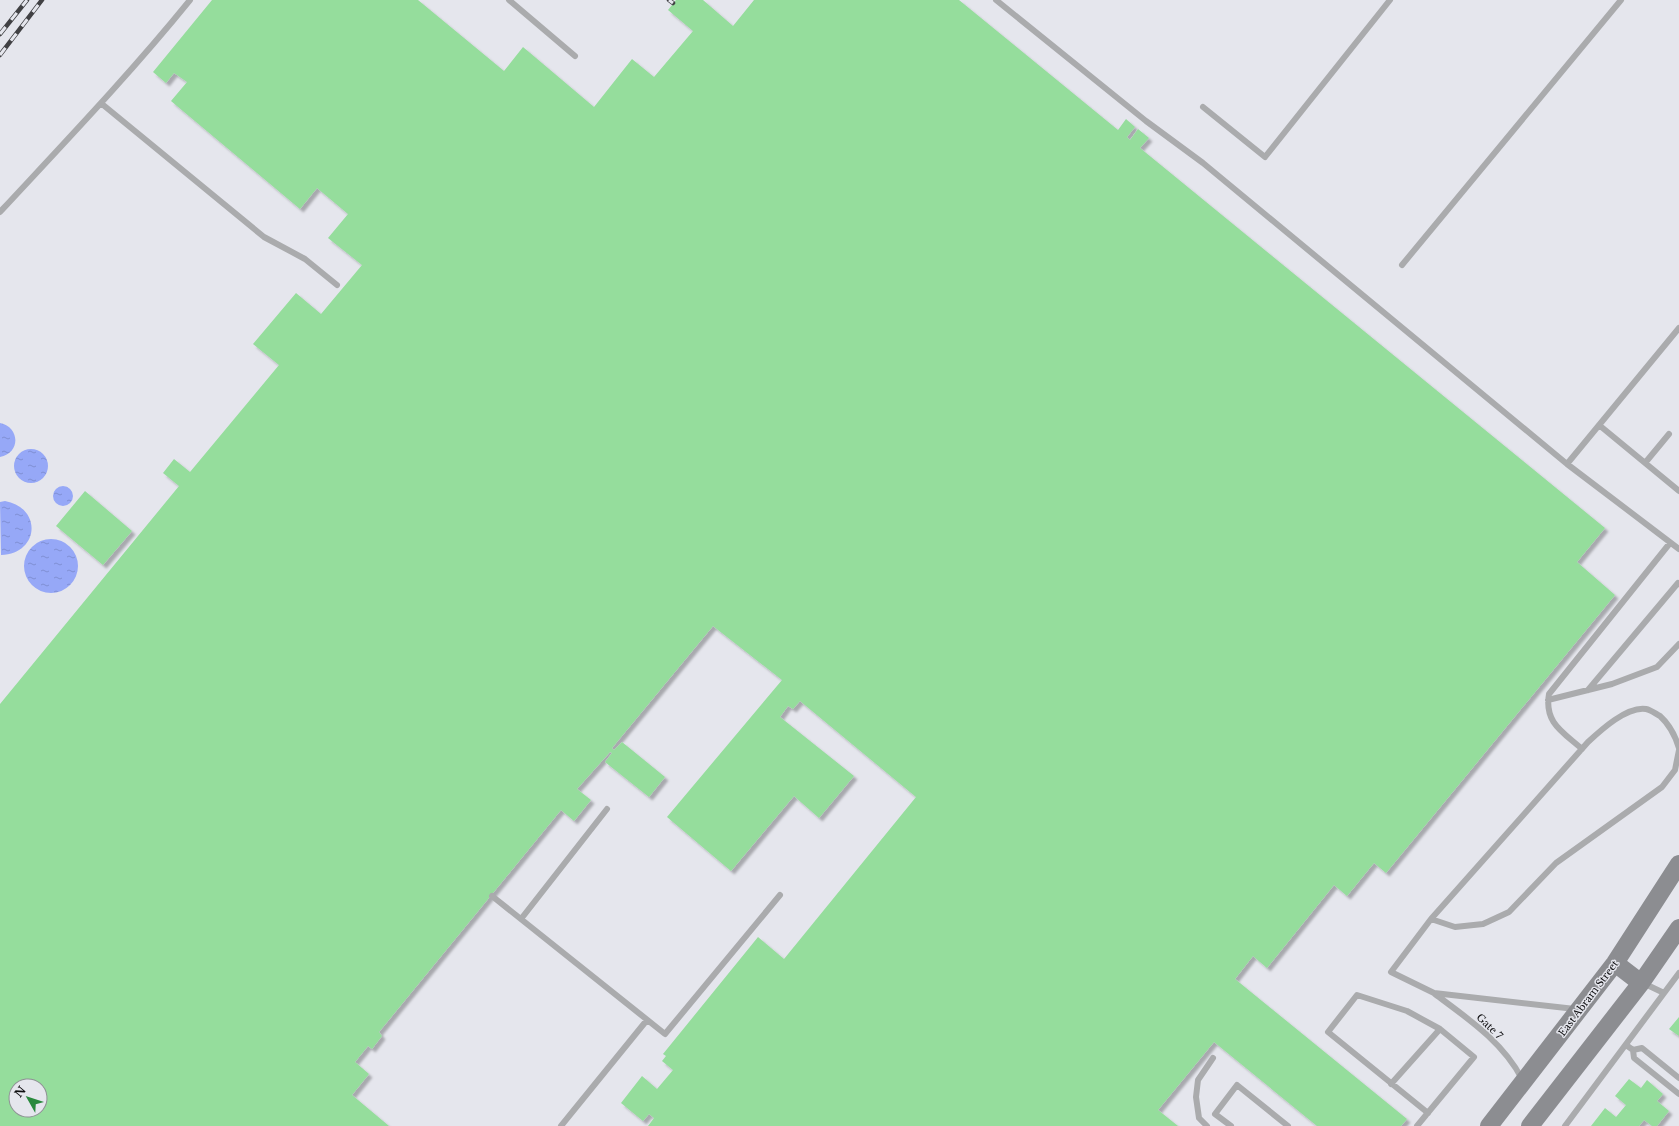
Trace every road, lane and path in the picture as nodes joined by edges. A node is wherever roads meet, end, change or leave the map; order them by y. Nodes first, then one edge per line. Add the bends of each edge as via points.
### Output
1 (190, 0) edge
2 (509, 0) edge
3 (996, 0) edge
4 (1390, 0) edge
5 (1621, 0) edge
6 (575, 56) dead end
7 (102, 104) junction
8 (1203, 107) dead end
9 (0, 212) edge
10 (1402, 265) dead end
11 (337, 286) dead end
12 (1679, 328) edge
13 (1599, 425) junction
14 (1669, 434) dead end
15 (1645, 463) junction
16 (1567, 464) junction
17 (1679, 491) edge
18 (1670, 543) junction
19 (1679, 549) edge
20 (1679, 584) edge
21 (1679, 644) edge
22 (1588, 690) junction
23 (1548, 700) junction
24 (1582, 749) junction
25 (1679, 749) edge
26 (607, 809) dead end
27 (1679, 864) edge
28 (780, 895) dead end
29 (492, 896) dead end
30 (521, 919) junction
31 (1431, 919) junction
32 (1679, 928) edge
33 (1615, 963) junction
34 (1679, 973) edge
35 (1641, 983) junction
36 (1434, 993) junction
37 (1664, 993) junction
38 (1580, 1010) junction
39 (647, 1020) junction
40 (1440, 1029) junction
41 (1626, 1046) junction
42 (1633, 1050) junction
43 (1213, 1058) dead end
44 (1679, 1078) edge
45 (1524, 1082) junction
46 (1392, 1084) junction
47 (1679, 1094) edge
48 (1428, 1113) junction
49 (561, 1126) edge
50 (1207, 1126) edge
51 (1231, 1126) edge
52 (1288, 1126) edge
53 (1417, 1126) edge
54 (1489, 1126) edge
55 (1530, 1126) edge
56 (1565, 1126) edge

1 - 7 lane
2 - 6 lane
3 - 16 lane via 1202,163
4 - 8 lane via 1265,157
5 - 10 lane
7 - 9 lane
7 - 11 lane via 264,237 305,259
12 - 13 lane
13 - 15 lane
13 - 16 lane
14 - 15 lane
15 - 17 lane
16 - 18 lane
18 - 19 lane
18 - 23 lane via 1559,680 1549,694
20 - 22 lane
21 - 22 lane via 1657,667
22 - 23 lane
23 - 24 lane via 1548,712 1552,721
24 - 25 lane via 1618,718 1646,709 1655,713 1670,727
24 - 31 lane
25 - 31 lane via 1675,770 1662,787 1556,863 1508,912 1483,924 1455,927
26 - 30 lane
27 - 33 main road, East Abram Street
28 - 39 lane via 665,1034
29 - 30 lane
30 - 39 lane
31 - 36 lane via 1391,972
32 - 35 main road
33 - 35 main road
33 - 38 main road, East Abram Street
34 - 37 lane
35 - 37 lane
35 - 55 main road
36 - 38 lane
36 - 45 lane, Gate 7 via 1481,1029 1516,1066
37 - 41 lane
38 - 45 main road, East Abram Street
39 - 49 lane
40 - 46 lane
40 - 46 lane via 1407,1011 1357,995 1328,1032
40 - 48 lane via 1474,1057
41 - 42 lane
41 - 56 lane
42 - 44 lane via 1642,1048
42 - 47 lane via 1634,1058
43 - 50 lane via 1198,1080 1196,1097 1199,1118
45 - 54 main road, East Abram Street
46 - 48 lane
48 - 53 lane
51 - 52 lane via 1215,1114 1237,1085

